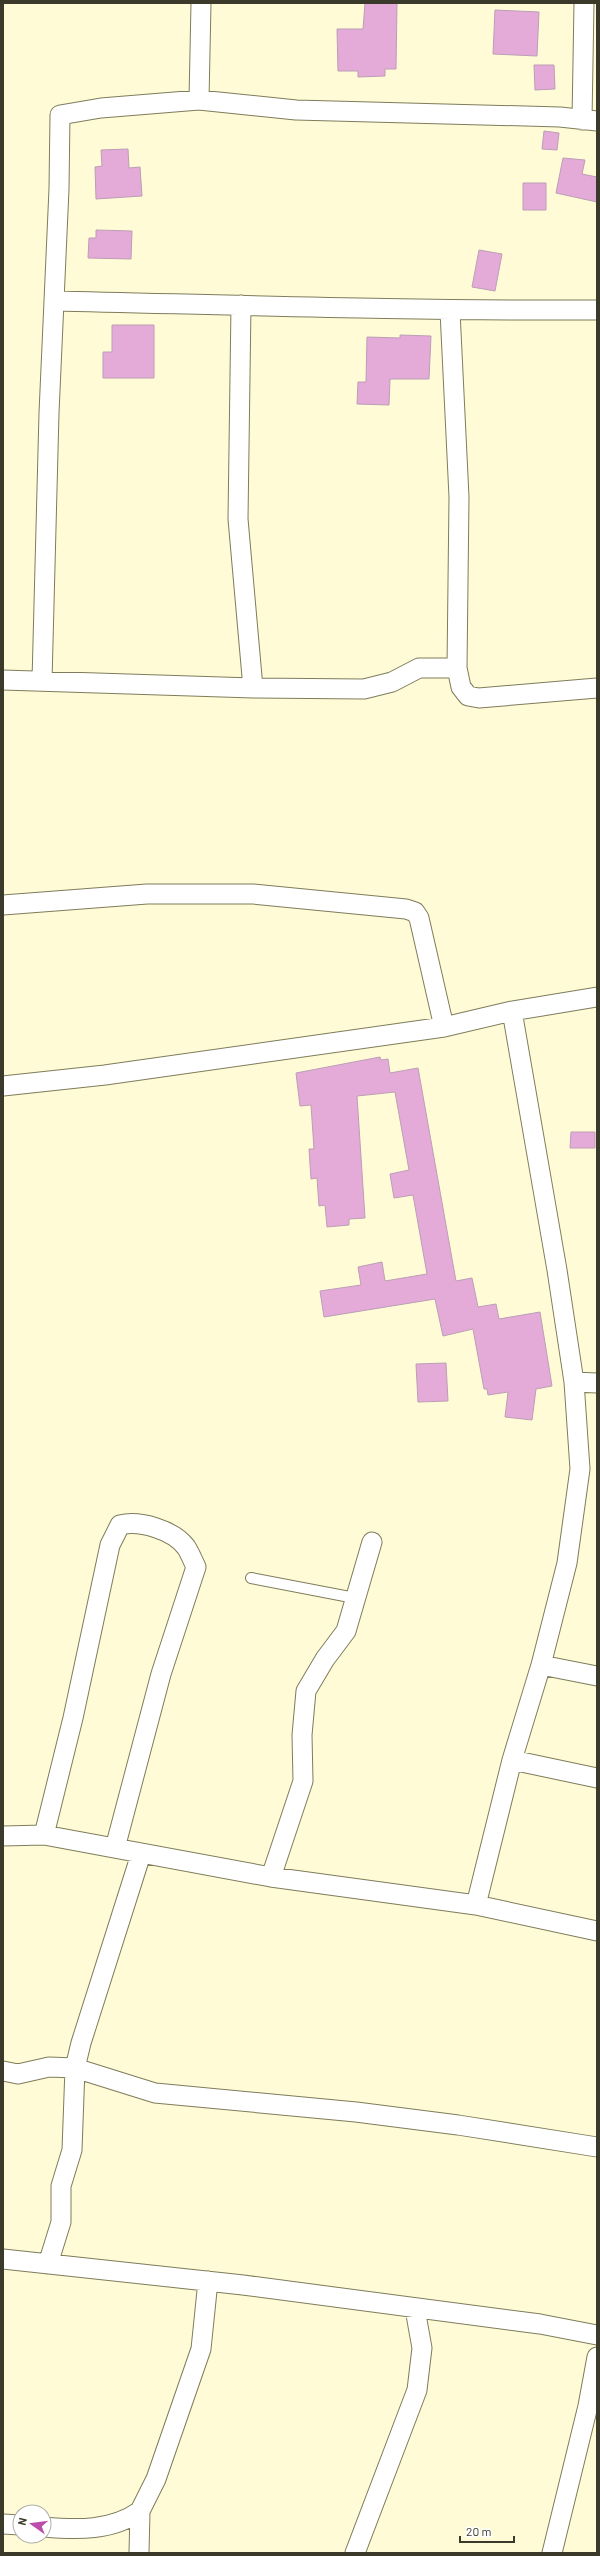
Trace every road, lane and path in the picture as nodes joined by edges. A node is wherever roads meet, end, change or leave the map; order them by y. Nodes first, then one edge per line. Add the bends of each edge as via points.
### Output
1 (201, 3) edge
2 (584, 3) edge
3 (199, 100) junction
4 (589, 120) edge
5 (54, 301) junction
6 (241, 305) junction
7 (597, 310) edge
8 (450, 311) junction
9 (457, 668) junction
10 (3, 680) edge
11 (42, 681) junction
12 (254, 688) junction
13 (597, 688) edge
14 (3, 905) edge
15 (597, 997) edge
16 (512, 1011) junction
17 (444, 1027) junction
18 (3, 1086) edge
19 (574, 1382) junction
20 (597, 1383) edge
21 (372, 1542) dead end
22 (251, 1578) dead end
23 (355, 1598) junction
24 (541, 1665) junction
25 (597, 1676) edge
26 (512, 1760) junction
27 (597, 1778) edge
28 (44, 1835) junction
29 (3, 1836) edge
30 (115, 1848) junction
31 (141, 1854) junction
32 (271, 1877) junction
33 (476, 1905) junction
34 (597, 1931) edge
35 (75, 2068) junction
36 (3, 2072) edge
37 (597, 2148) edge
38 (3, 2259) edge
39 (48, 2264) junction
40 (208, 2281) junction
41 (415, 2309) junction
42 (597, 2336) edge
43 (597, 2357) edge
44 (140, 2511) junction
45 (52, 2528) edge
46 (139, 2553) edge
47 (355, 2553) edge
48 (552, 2553) edge

1 - 3 street
2 - 4 street
3 - 4 street via 296,110
3 - 5 street via 101,108 60,115 60,189
5 - 6 street
5 - 11 street
6 - 8 street
6 - 12 street via 238,519
7 - 8 street
8 - 9 street via 459,497
9 - 12 street via 419,668 392,682 364,689
9 - 13 street via 461,687 468,696 478,698
10 - 11 street
11 - 12 street
14 - 17 street via 147,894 253,894 406,909 415,912 419,918
15 - 16 street
16 - 17 street
16 - 19 street via 556,1262
17 - 18 street via 105,1075
19 - 20 street
19 - 24 street via 580,1469 567,1563
21 - 23 street
22 - 23 lane
23 - 32 street via 346,1631 306,1691 302,1735 303,1782
24 - 25 street
24 - 26 street
26 - 27 street
26 - 33 street
28 - 29 street
28 - 30 street
28 - 30 street via 74,1718 110,1545 120,1525 132,1522 158,1528 185,1546 196,1567 161,1674
30 - 31 street
31 - 32 street
31 - 35 street
32 - 33 street
33 - 34 street
35 - 36 street via 49,2067 18,2074
35 - 37 street via 155,2093 356,2112 458,2125
35 - 39 street via 72,2150 61,2186 60,2222
38 - 39 street
39 - 40 street
40 - 41 street
40 - 44 street via 201,2349 156,2479
41 - 42 street via 540,2324
41 - 47 street via 422,2348 417,2390
43 - 48 street via 588,2406
44 - 45 street via 117,2524 78,2530
44 - 46 street

